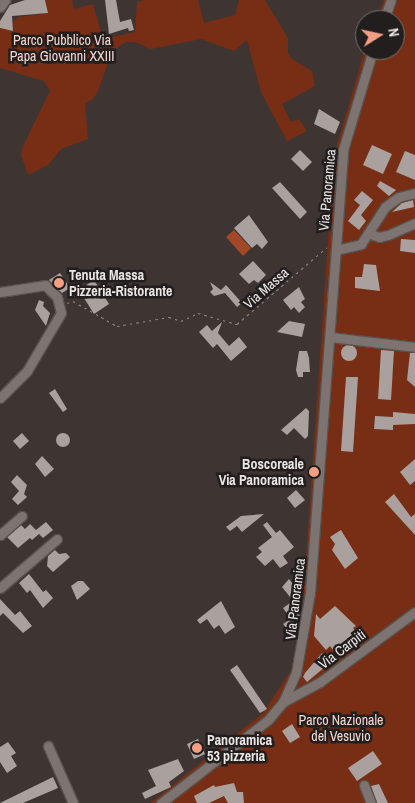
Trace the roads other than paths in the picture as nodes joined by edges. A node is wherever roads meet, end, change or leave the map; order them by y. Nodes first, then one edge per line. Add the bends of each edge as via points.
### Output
1 (5, 0) edge
2 (0, 7) edge
3 (370, 60) edge
4 (415, 193) edge
5 (415, 223) edge
6 (368, 233) junction
7 (336, 250) junction
8 (0, 292) edge
9 (330, 337) junction
10 (415, 347) edge
11 (0, 398) edge
12 (22, 516) dead end
13 (0, 535) edge
14 (57, 539) dead end
15 (0, 588) edge
16 (415, 612) edge
17 (283, 702) junction
18 (48, 746) dead end
19 (364, 785) dead end
20 (73, 803) edge
21 (161, 803) edge
22 (372, 803) edge

1 - 2 street
3 - 7 street, Via Panoramica via 343,150
4 - 6 street via 399,197 385,207
5 - 6 street via 379,237
6 - 7 street via 361,244
7 - 9 street, Via Panoramica
8 - 11 street via 45,285 57,297 61,313 27,371
9 - 10 street
9 - 17 street, Via Panoramica via 310,594 303,648
12 - 13 street
14 - 15 street
16 - 17 street, Via Carpiti via 320,682
17 - 21 street, Via Panoramica via 262,724
18 - 20 street
19 - 22 street

